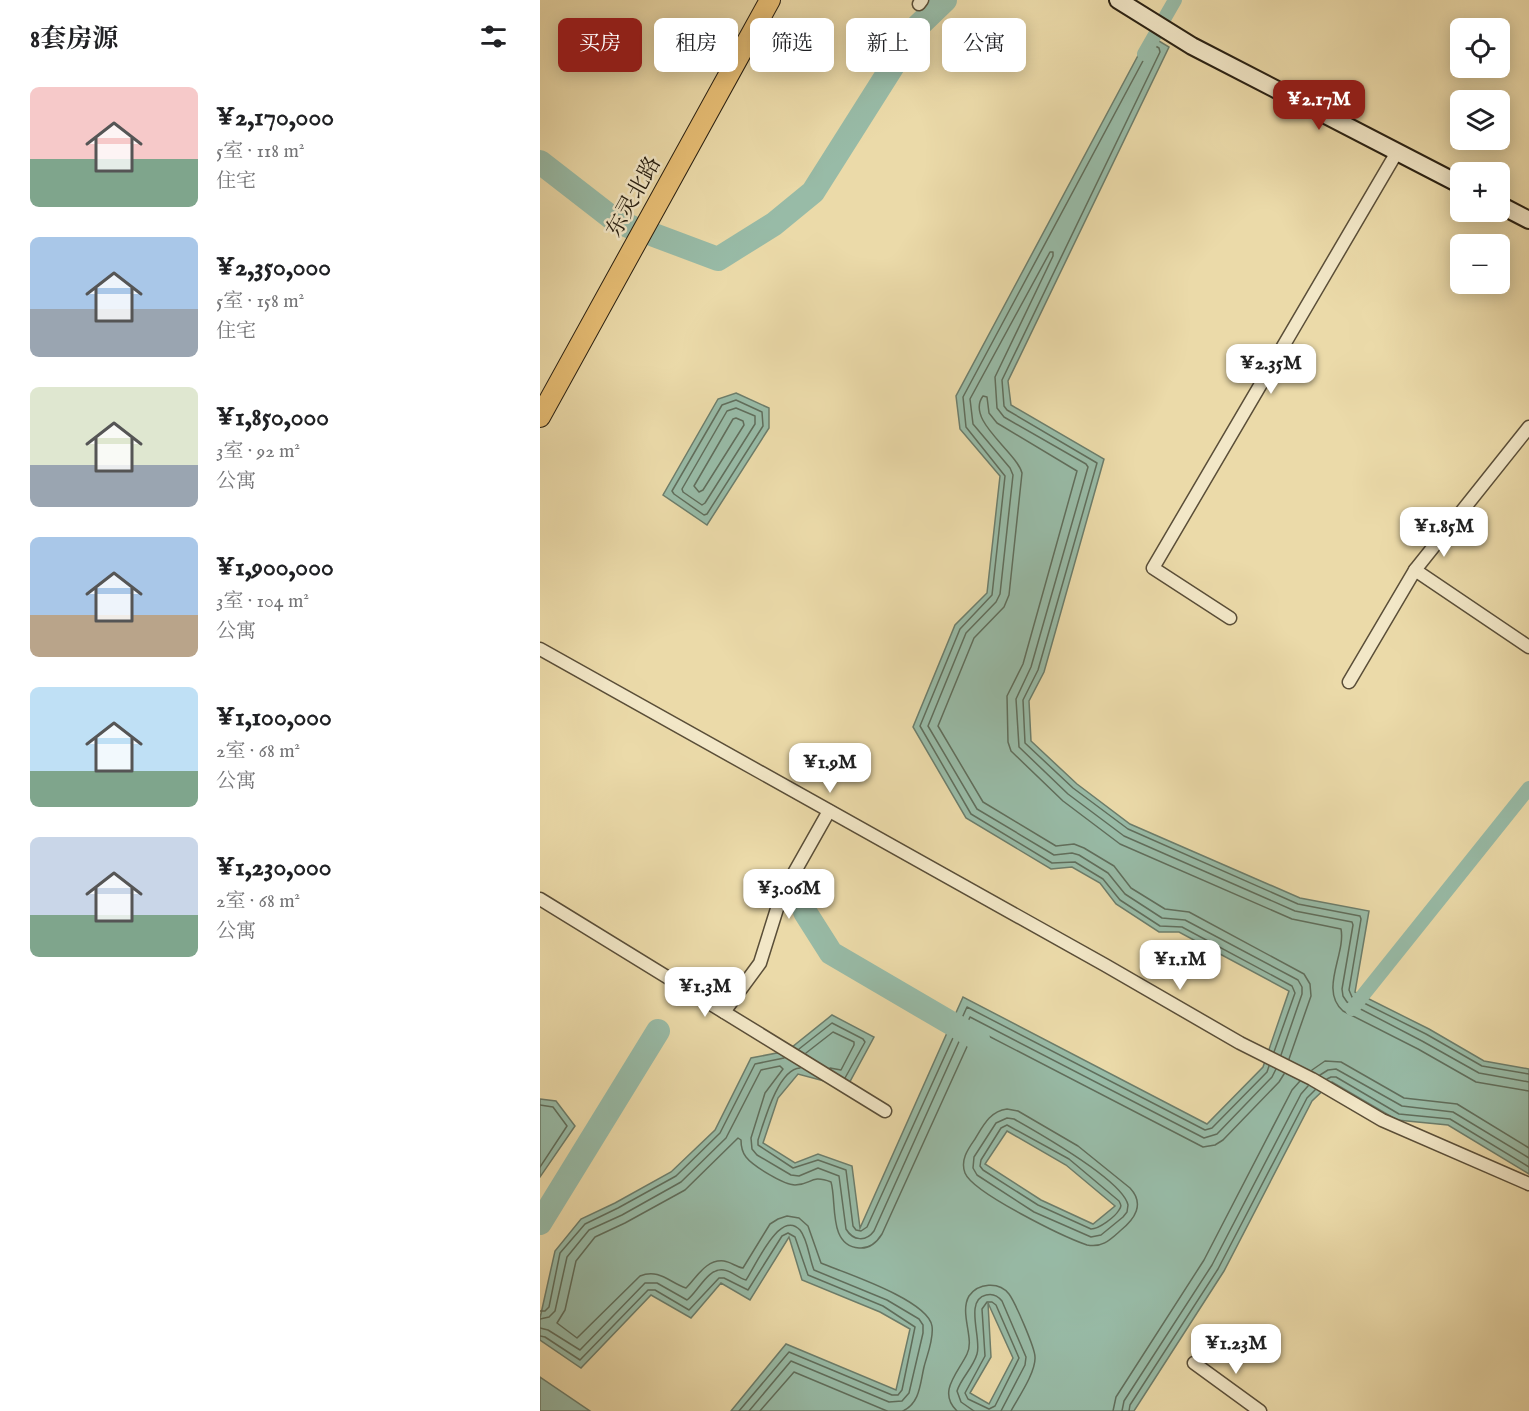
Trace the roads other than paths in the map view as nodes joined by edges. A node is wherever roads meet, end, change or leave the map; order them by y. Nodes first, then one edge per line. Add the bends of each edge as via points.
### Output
1 (770, 0) edge
2 (1118, 0) edge
3 (1397, 152) junction
4 (1450, 179) edge
5 (1510, 210) edge
6 (1529, 220) edge
7 (540, 417) edge
8 (1529, 427) edge
9 (1415, 570) junction
10 (1230, 618) dead end
11 (1529, 647) edge
12 (540, 650) edge
13 (1349, 681) dead end
14 (829, 811) junction
15 (540, 899) edge
16 (724, 1012) junction
17 (885, 1111) dead end
18 (1529, 1184) edge
19 (1194, 1363) dead end
20 (1260, 1411) edge

1 - 7 main road, 东灵北路
2 - 3 street via 1192,46
3 - 4 street
3 - 10 street via 1153,568
5 - 6 street
8 - 9 street
9 - 11 street
9 - 13 street
12 - 14 street
14 - 16 street via 781,896 760,963
14 - 18 street via 1382,1120
15 - 16 street
16 - 17 street
19 - 20 street

